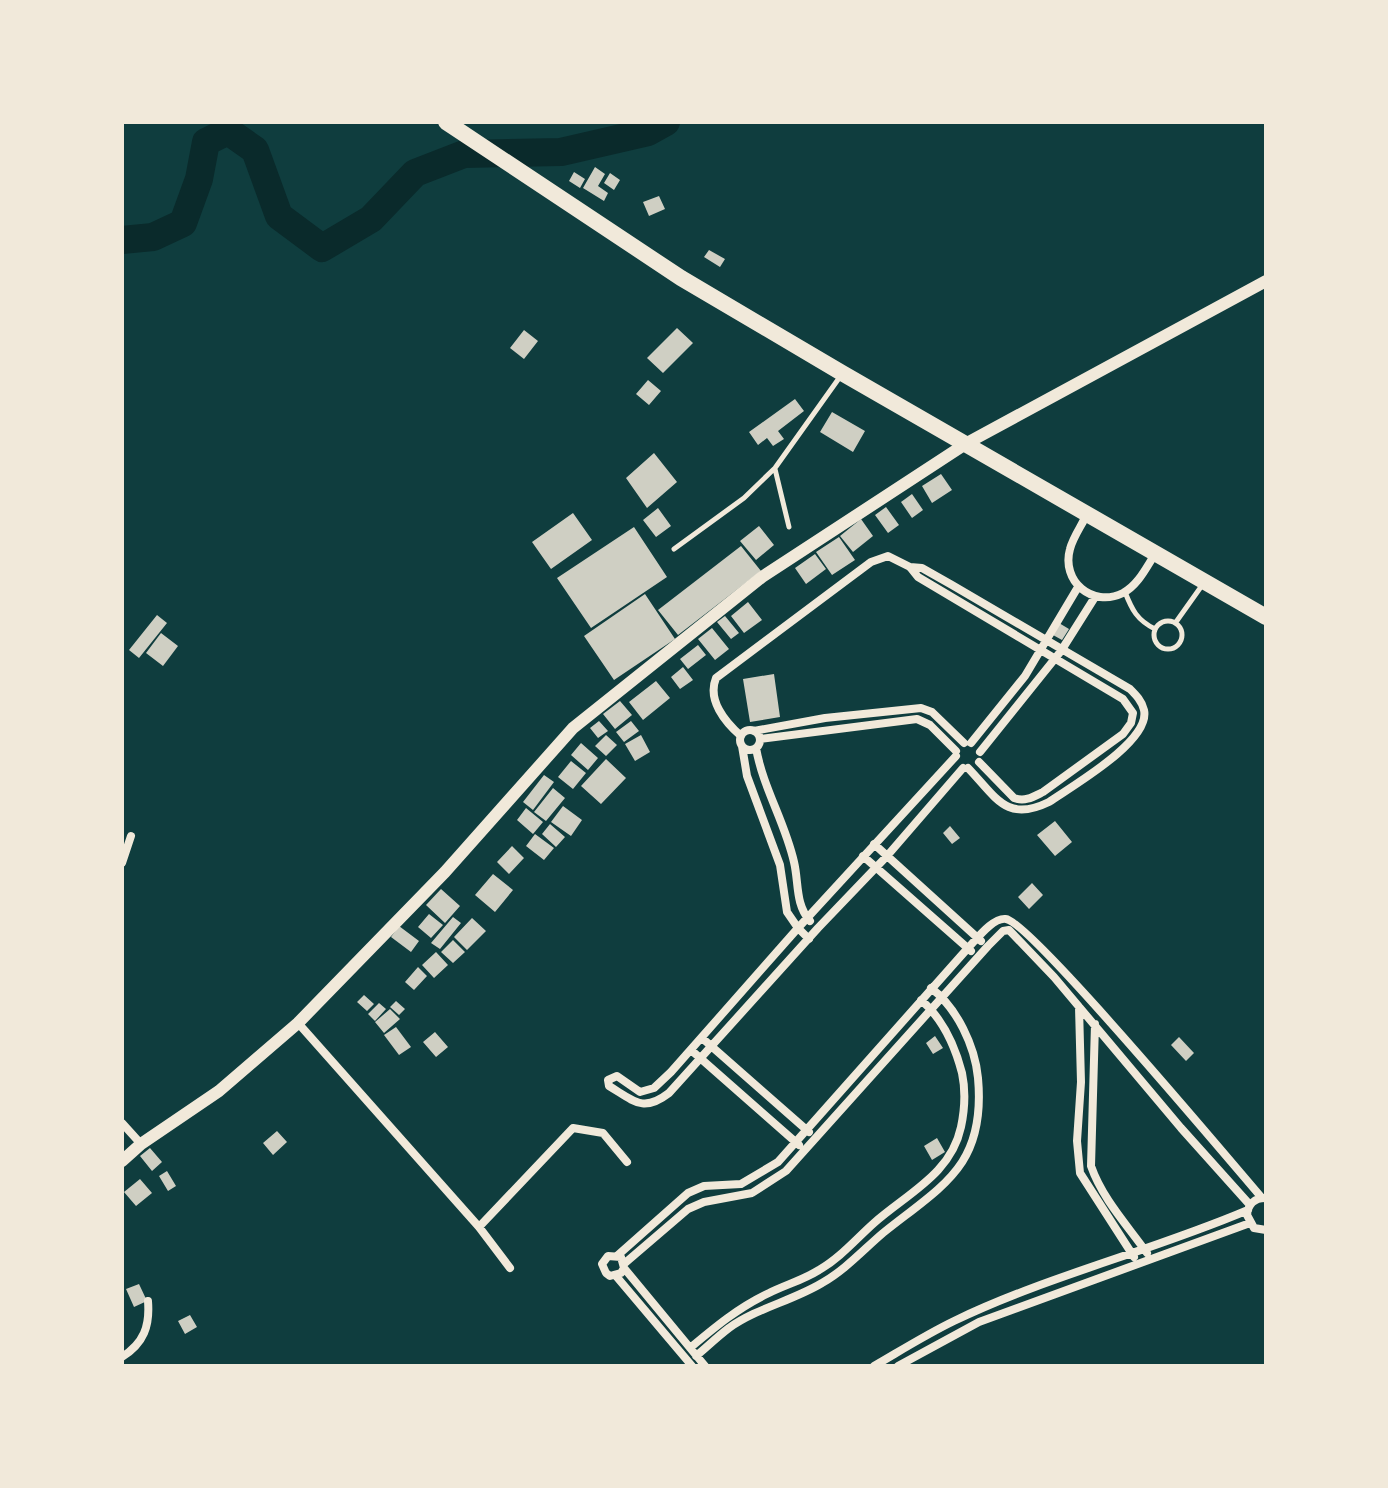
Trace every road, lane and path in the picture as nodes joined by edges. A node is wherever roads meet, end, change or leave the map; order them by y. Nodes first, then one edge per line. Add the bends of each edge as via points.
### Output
1 (446, 122) edge
2 (1266, 281) edge
3 (842, 373) junction
4 (967, 443) junction
5 (775, 468) junction
6 (1087, 514) junction
7 (789, 527) dead end
8 (674, 549) dead end
9 (1155, 554) junction
10 (1205, 582) junction
11 (1078, 587) junction
12 (949, 589) junction
13 (1125, 592) junction
14 (1095, 597) junction
15 (995, 610) junction
16 (1064, 610) junction
17 (1266, 617) edge
18 (989, 619) junction
19 (1082, 620) junction
20 (1176, 622) junction
21 (1155, 629) junction
22 (1046, 641) junction
23 (1041, 650) junction
24 (1058, 655) junction
25 (1108, 677) junction
26 (1102, 686) junction
27 (895, 711) junction
28 (932, 712) junction
29 (825, 718) junction
30 (923, 720) junction
31 (896, 721) junction
32 (1131, 723) junction
33 (1142, 727) junction
34 (827, 729) junction
35 (756, 739) junction
36 (741, 741) junction
37 (967, 743) junction
38 (980, 752) junction
39 (956, 754) junction
40 (1090, 759) junction
41 (979, 762) junction
42 (965, 768) junction
43 (1096, 768) junction
44 (1025, 800) junction
45 (1027, 812) junction
46 (131, 836) dead end
47 (874, 844) junction
48 (863, 856) junction
49 (887, 856) junction
50 (122, 863) edge
51 (876, 868) junction
52 (796, 876) junction
53 (782, 878) junction
54 (915, 881) junction
55 (905, 893) junction
56 (948, 911) junction
57 (807, 918) junction
58 (938, 922) junction
59 (798, 928) junction
60 (818, 928) junction
61 (1015, 928) junction
62 (978, 938) junction
63 (809, 939) junction
64 (988, 946) junction
65 (968, 948) junction
66 (978, 957) junction
67 (767, 963) junction
68 (1063, 969) junction
69 (779, 973) junction
70 (1054, 977) junction
71 (931, 988) junction
72 (943, 997) junction
73 (921, 1000) junction
74 (1079, 1006) junction
75 (932, 1009) junction
76 (1098, 1009) junction
77 (1092, 1021) junction
78 (298, 1023) junction
79 (891, 1034) junction
80 (702, 1038) junction
81 (901, 1043) junction
82 (712, 1047) junction
83 (691, 1050) junction
84 (702, 1059) junction
85 (737, 1069) junction
86 (726, 1081) junction
87 (1081, 1082) junction
88 (1093, 1082) junction
89 (777, 1104) junction
90 (965, 1110) junction
91 (978, 1112) junction
92 (767, 1117) junction
93 (1079, 1119) junction
94 (1090, 1119) junction
95 (1194, 1119) junction
96 (122, 1123) edge
97 (1181, 1128) junction
98 (806, 1130) junction
99 (816, 1138) junction
100 (796, 1142) junction
101 (958, 1142) junction
102 (141, 1144) junction
103 (971, 1149) junction
104 (806, 1150) junction
105 (122, 1161) edge
106 (627, 1162) dead end
107 (1096, 1179) junction
108 (741, 1184) junction
109 (926, 1184) junction
110 (1085, 1184) junction
111 (935, 1194) junction
112 (745, 1195) junction
113 (681, 1198) junction
114 (1264, 1198) edge
115 (1249, 1208) junction
116 (688, 1209) junction
117 (1250, 1223) junction
118 (479, 1227) junction
119 (644, 1230) junction
120 (1266, 1230) edge
121 (864, 1232) junction
122 (652, 1238) junction
123 (874, 1241) junction
124 (1145, 1250) junction
125 (1132, 1254) junction
126 (618, 1255) junction
127 (1153, 1260) junction
128 (1138, 1265) junction
129 (624, 1266) junction
130 (510, 1268) dead end
131 (819, 1270) junction
132 (616, 1276) junction
133 (828, 1279) junction
134 (1059, 1280) junction
135 (1063, 1291) junction
136 (148, 1301) dead end
137 (660, 1319) junction
138 (724, 1319) junction
139 (954, 1321) junction
140 (729, 1328) junction
141 (959, 1331) junction
142 (690, 1348) junction
143 (896, 1353) junction
144 (696, 1356) junction
145 (122, 1357) edge
146 (900, 1365) edge
147 (692, 1366) edge
148 (705, 1366) edge
149 (874, 1366) edge

1 - 3 main road via 681,278
2 - 4 street
3 - 4 main road
3 - 5 lane
4 - 6 main road
4 - 78 street via 762,577 573,728 445,872
5 - 7 lane
5 - 8 lane via 744,498
6 - 9 main road
6 - 11 street via 1069,549 1068,573
9 - 10 main road
9 - 13 street
10 - 17 main road
10 - 20 lane
11 - 14 street
11 - 16 street
12 - 15 street
12 - 18 street
12 - 36 street via 918,577 888,556 871,562 723,671 713,685 715,701
13 - 14 street
13 - 21 lane via 1134,614
14 - 19 street
15 - 18 street
15 - 22 street
16 - 19 street
16 - 22 street
18 - 23 street
19 - 24 street
20 - 21 lane via 1164,621
20 - 21 lane via 1183,636 1173,648 1158,645
22 - 23 street
22 - 24 street
23 - 24 street
23 - 37 street via 1016,688
24 - 25 street
24 - 26 street
24 - 38 street
25 - 26 street
25 - 33 street via 1139,699 1145,712
26 - 32 street via 1130,706
27 - 28 street
27 - 29 street
27 - 31 street
28 - 30 street
28 - 37 street
29 - 34 street
29 - 35 street
30 - 31 street
30 - 39 street
31 - 34 street
32 - 33 street
32 - 40 street
33 - 43 street via 1132,742
34 - 35 street
35 - 36 street via 744,732
35 - 36 street via 746,749
35 - 52 street via 760,772
36 - 53 street via 747,776
37 - 38 street
37 - 39 street
38 - 41 street
39 - 42 street
39 - 47 street
40 - 43 street
40 - 44 street
41 - 42 street
41 - 44 street via 1014,798
42 - 45 street via 1008,808
42 - 49 street
43 - 45 street
44 - 45 street
46 - 50 street
47 - 48 street
47 - 49 street
48 - 51 street
48 - 57 street
49 - 51 street
49 - 54 street
51 - 55 street
51 - 60 street
52 - 53 street
52 - 57 street
53 - 59 street via 787,912
54 - 55 street
54 - 56 street
55 - 58 street
56 - 58 street
56 - 62 street
57 - 59 street
57 - 60 street
58 - 65 street
59 - 63 street
59 - 67 street
60 - 63 street
61 - 62 street via 1006,918 998,920
61 - 64 street via 1003,931
61 - 68 street
61 - 70 street
62 - 64 street
62 - 65 street
63 - 69 street
64 - 66 street
65 - 66 street
65 - 71 street
66 - 72 street
67 - 69 street
67 - 80 street
68 - 70 street
68 - 76 street
69 - 82 street
70 - 74 street
71 - 72 street
71 - 73 street
72 - 75 street
72 - 91 street via 972,1050
73 - 75 street
73 - 79 street
74 - 77 street
74 - 87 street
75 - 81 street
75 - 90 street via 957,1056
76 - 77 street
76 - 95 street
77 - 88 street
77 - 97 street
78 - 102 street via 219,1091
78 - 118 street
79 - 81 street
79 - 98 street
80 - 82 street
80 - 83 street
81 - 99 street
82 - 84 street
82 - 85 street
83 - 84 street
83 - 84 street via 646,1092 617,1076 608,1083 638,1103 656,1104
84 - 86 street
85 - 86 street
85 - 89 street
86 - 92 street
87 - 88 street
87 - 93 street
88 - 94 street
89 - 92 street
89 - 98 street
90 - 91 street
90 - 101 street
91 - 103 street
92 - 100 street
93 - 94 street
93 - 110 street via 1078,1157
94 - 107 street
95 - 97 street
95 - 114 street
96 - 102 street
97 - 115 street
98 - 99 street
98 - 100 street
99 - 104 street
100 - 104 street
100 - 108 street via 778,1162
101 - 103 street
101 - 109 street
102 - 105 street
103 - 111 street
104 - 112 street via 778,1177
106 - 118 street via 603,1133 573,1128
107 - 110 street
107 - 124 street
108 - 112 street
108 - 113 street via 704,1186
109 - 111 street
109 - 121 street
110 - 125 street
111 - 123 street
112 - 116 street
113 - 116 street
113 - 119 street
114 - 115 street
115 - 117 street
115 - 124 street
116 - 122 street
117 - 120 street
117 - 127 street
118 - 130 street
119 - 122 street
119 - 126 street
121 - 123 street
121 - 131 street
122 - 129 street
123 - 133 street
124 - 125 street
124 - 127 street
125 - 128 street
125 - 134 street
126 - 129 street
126 - 132 street via 608,1256 602,1264 606,1273
127 - 128 street
128 - 135 street
129 - 132 street
129 - 137 street
131 - 133 street
131 - 138 street
132 - 137 street
133 - 140 street
134 - 135 street
134 - 139 street
135 - 141 street
136 - 145 street via 147,1331
137 - 142 street
137 - 147 street
138 - 140 street
138 - 142 street
139 - 141 street
139 - 143 street
140 - 144 street
141 - 146 street
142 - 144 street
143 - 146 street
143 - 149 street
144 - 148 street

